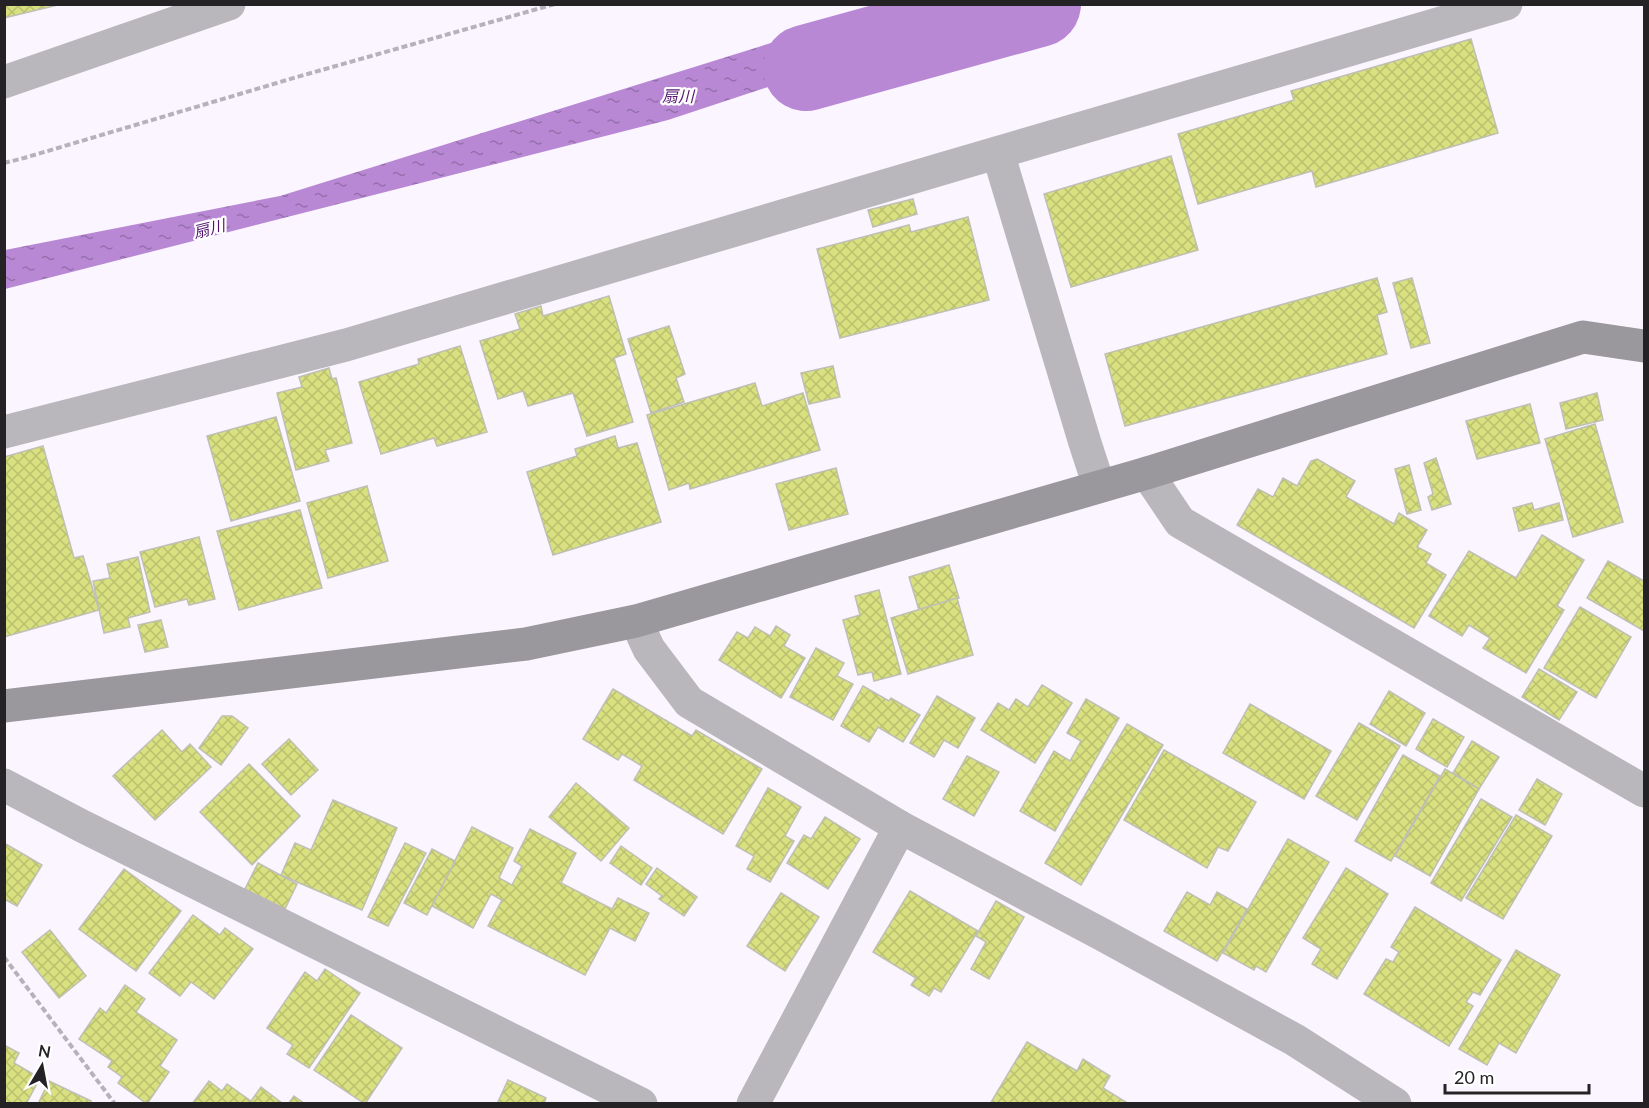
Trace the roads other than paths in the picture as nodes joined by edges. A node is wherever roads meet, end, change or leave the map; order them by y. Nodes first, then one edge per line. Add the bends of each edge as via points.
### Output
1 (229, 4) edge
2 (1506, 4) edge
3 (4, 82) edge
4 (998, 153) junction
5 (1644, 346) edge
6 (4, 432) edge
7 (1147, 473) junction
8 (1099, 486) junction
9 (636, 621) junction
10 (4, 706) edge
11 (4, 785) edge
12 (1644, 790) edge
13 (900, 827) junction
14 (641, 1104) edge
15 (753, 1104) edge
16 (1395, 1104) edge

1 - 3 street
2 - 4 street
4 - 6 street via 346,345
4 - 8 street
5 - 7 street via 1583,337
7 - 8 street
7 - 12 street via 1180,522
8 - 9 street
9 - 10 street via 526,644
9 - 13 street via 649,649 689,702
11 - 14 street
13 - 15 street
13 - 16 street via 1295,1040

